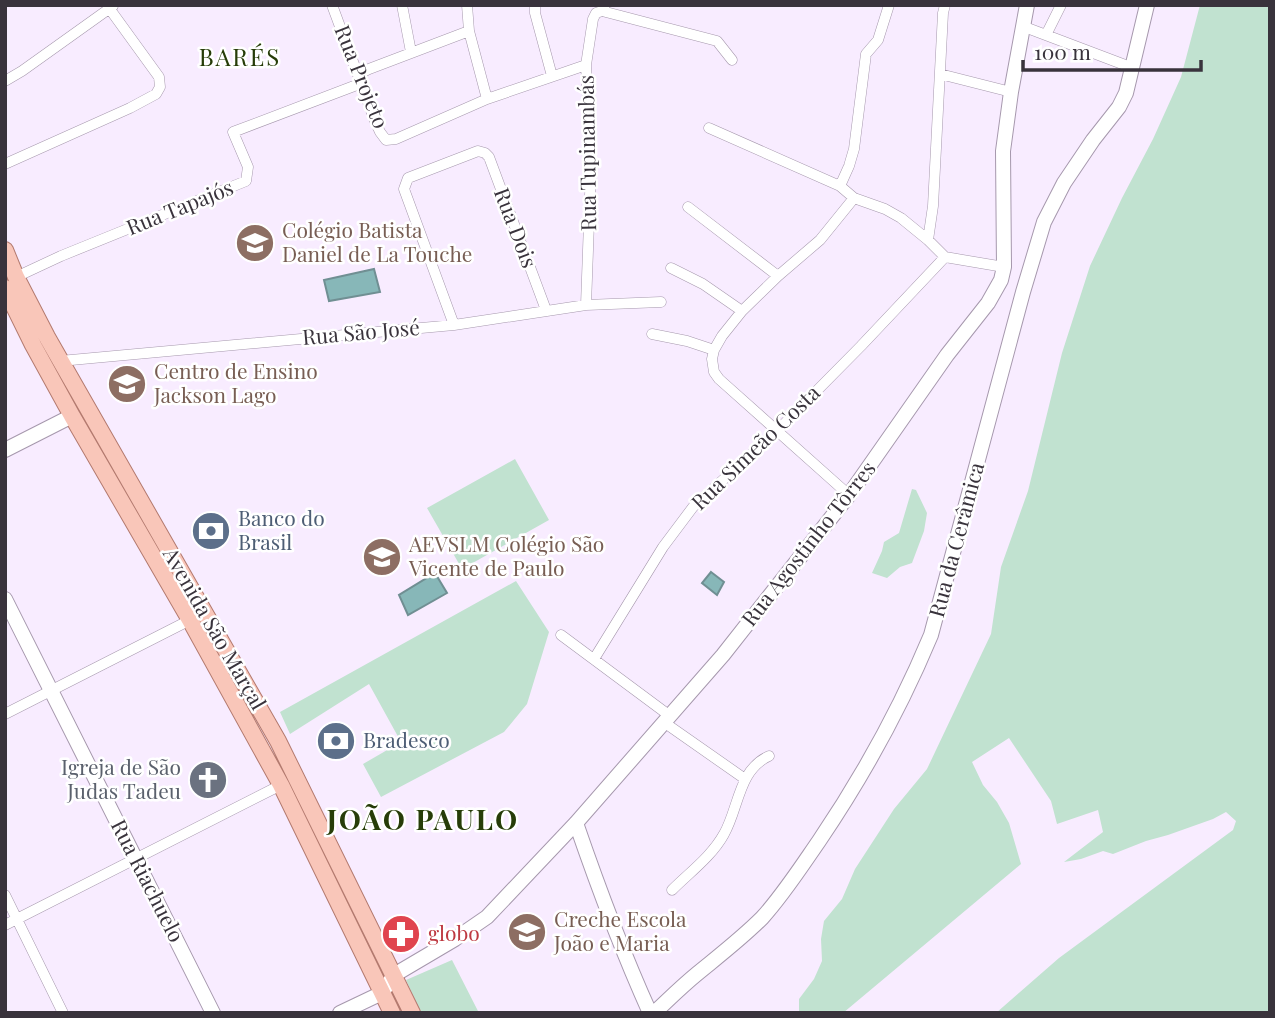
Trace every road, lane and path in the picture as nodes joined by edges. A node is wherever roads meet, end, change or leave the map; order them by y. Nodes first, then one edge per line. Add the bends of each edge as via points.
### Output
1 (332, 5) edge
2 (402, 5) edge
3 (467, 5) edge
4 (535, 5) edge
5 (890, 5) edge
6 (945, 5) edge
7 (1027, 5) edge
8 (1061, 5) edge
9 (1147, 5) edge
10 (111, 7) edge
11 (603, 7) edge
12 (1022, 26) junction
13 (469, 31) junction
14 (1046, 35) junction
15 (411, 52) junction
16 (732, 60) dead end
17 (586, 65) junction
18 (1133, 68) junction
19 (940, 74) junction
20 (552, 76) junction
21 (360, 79) junction
22 (5, 81) edge
23 (1010, 92) junction
24 (487, 99) junction
25 (709, 128) dead end
26 (5, 164) edge
27 (840, 186) junction
28 (855, 198) junction
29 (688, 207) dead end
30 (928, 240) junction
31 (5, 250) edge
32 (945, 257) junction
33 (1004, 267) junction
34 (671, 268) dead end
35 (778, 276) junction
36 (11, 282) edge
37 (998, 287) junction
38 (1023, 292) junction
39 (661, 302) dead end
40 (586, 305) junction
41 (546, 310) junction
42 (742, 312) junction
43 (454, 325) junction
44 (652, 334) dead end
45 (713, 350) junction
46 (60, 361) junction
47 (72, 416) junction
48 (776, 432) junction
49 (5, 450) edge
50 (849, 495) junction
51 (5, 599) edge
52 (190, 620) junction
53 (561, 635) dead end
54 (594, 659) junction
55 (51, 691) junction
56 (5, 714) edge
57 (668, 719) junction
58 (769, 756) dead end
59 (745, 779) junction
60 (281, 785) junction
61 (576, 823) junction
62 (136, 859) junction
63 (672, 890) dead end
64 (5, 895) edge
65 (17, 919) junction
66 (5, 925) edge
67 (394, 975) junction
68 (382, 993) junction
69 (63, 1013) edge
70 (213, 1013) edge
71 (340, 1013) edge
72 (391, 1013) edge
73 (412, 1013) edge
74 (652, 1013) edge

1 - 21 street, Rua Projeto
2 - 15 street
3 - 13 street
4 - 20 street
5 - 27 street via 878,40 866,54 854,149
6 - 19 street
7 - 12 street, Rua Agostinho Tôrres
8 - 14 street
9 - 18 street, Rua da Cerâmica
10 - 22 street
10 - 26 street via 159,77 156,94
11 - 16 street via 717,41
11 - 17 street, Rua Tupinambás via 593,19
12 - 14 street
12 - 23 street, Rua Agostinho Tôrres
13 - 15 street, Rua Tapajós
13 - 24 street
14 - 18 street
15 - 21 street, Rua Tapajós via 369,69
17 - 20 street
17 - 40 street, Rua Tupinambás via 591,168
18 - 38 street, Rua da Cerâmica via 1119,107 1048,213
19 - 23 street
19 - 30 street
20 - 24 street
21 - 24 street, Rua Projeto via 386,140
21 - 36 street, Rua Tapajós via 233,132 248,167 246,181 61,256
23 - 33 street, Rua Agostinho Tôrres via 1003,151
25 - 27 street
27 - 28 street
28 - 30 street via 885,208
28 - 35 street via 820,240
29 - 35 street
30 - 32 street
31 - 36 main road, Avenida São Marçal
32 - 33 street
32 - 48 street, Rua Simeão Costa
33 - 37 street, Rua Agostinho Tôrres
34 - 42 street
35 - 42 street
36 - 46 main road, Avenida São Marçal
36 - 47 main road, Avenida São Marçal via 33,345
37 - 38 street
37 - 50 street, Rua Agostinho Tôrres
38 - 74 street, Rua da Cerâmica via 931,635 897,710 830,824 764,916
39 - 40 street, Rua São José
40 - 41 street, Rua São José
41 - 43 street, Rua São José
41 - 43 street, Rua Dois via 488,157 478,151 408,178 404,189
42 - 45 street
43 - 46 street, Rua São José
44 - 45 street
45 - 48 street via 719,379
46 - 67 main road, Avenida São Marçal via 278,741
47 - 49 street
47 - 52 main road, Avenida São Marçal
48 - 50 street
48 - 54 street, Rua Simeão Costa via 678,525
50 - 57 street, Rua Agostinho Tôrres
51 - 55 street, Rua Riachuelo
52 - 55 street
52 - 60 main road, Avenida São Marçal
53 - 54 street
54 - 57 street
55 - 56 street
55 - 62 street, Rua Riachuelo
57 - 59 street
57 - 61 street, Rua Agostinho Tôrres
58 - 59 street
59 - 63 street via 724,835
60 - 62 street
60 - 68 main road, Avenida São Marçal
61 - 67 street, Rua Agostinho Tôrres via 486,917
61 - 74 street via 629,966
62 - 65 street
62 - 70 street, Rua Riachuelo
64 - 65 street
65 - 66 street
65 - 69 street
67 - 68 street
67 - 73 main road, Avenida São Marçal
68 - 71 street
68 - 72 main road, Avenida São Marçal

